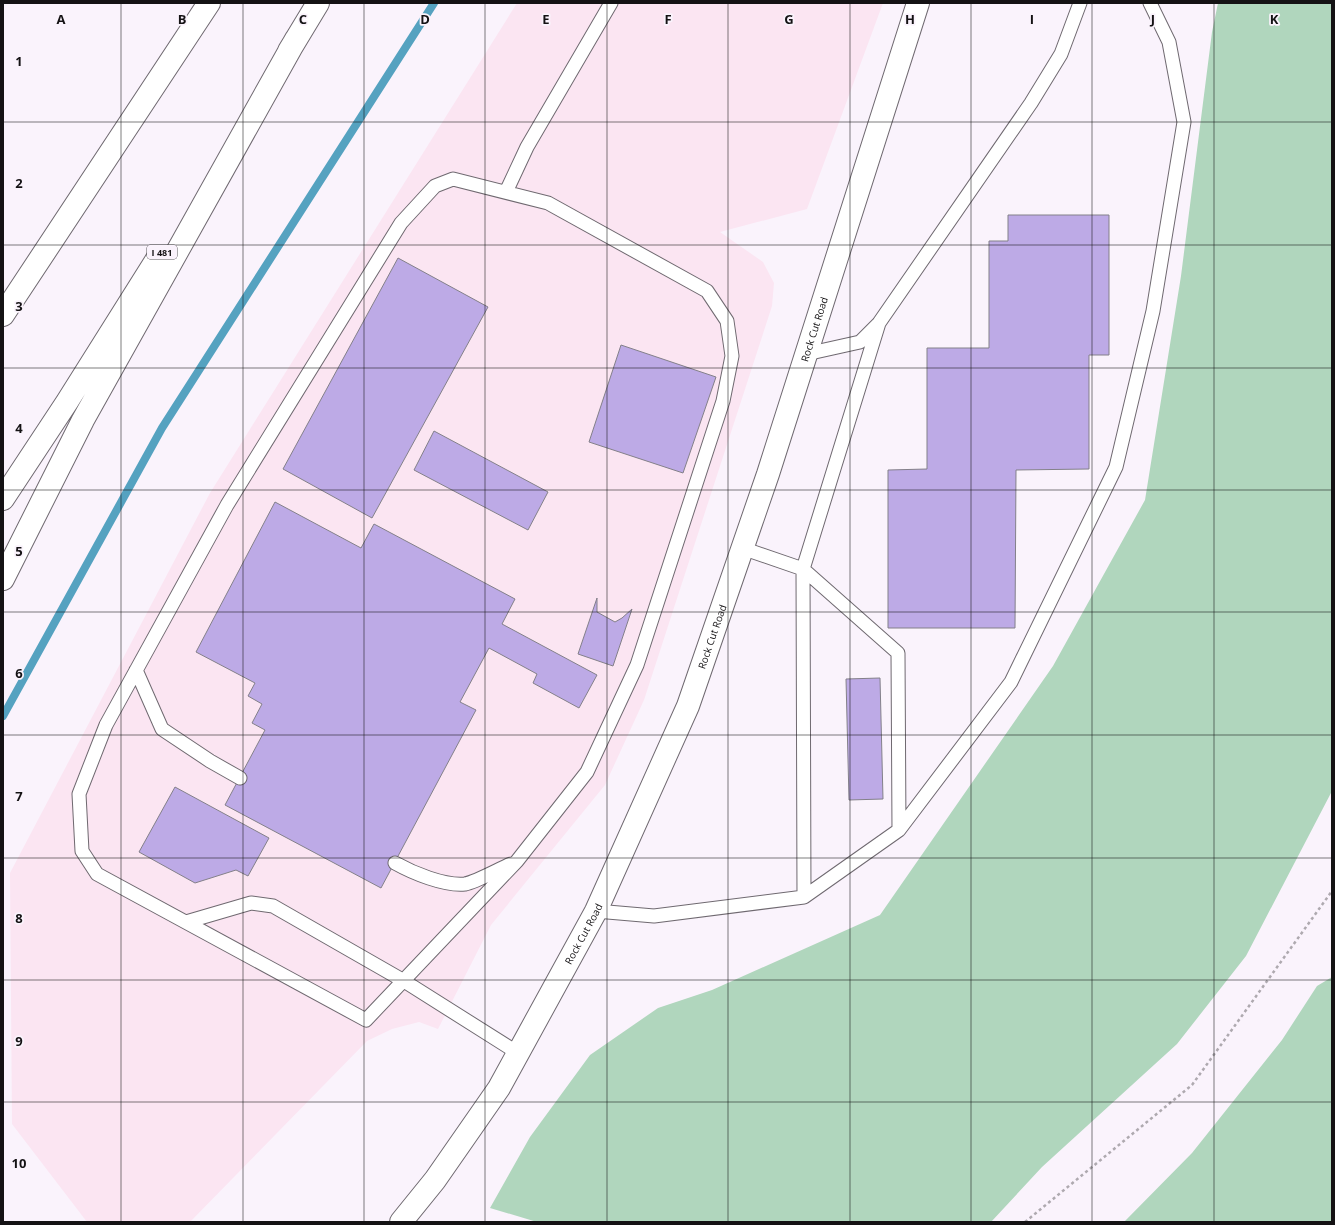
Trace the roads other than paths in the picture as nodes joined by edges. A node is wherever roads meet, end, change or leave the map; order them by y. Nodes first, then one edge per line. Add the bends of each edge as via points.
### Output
1 (209, 3) edge
2 (318, 3) edge
3 (611, 3) edge
4 (918, 3) edge
5 (1080, 3) edge
6 (1150, 3) edge
7 (296, 39) junction
8 (506, 192) junction
9 (3, 315) edge
10 (879, 324) junction
11 (806, 354) junction
12 (3, 499) edge
13 (742, 548) junction
14 (804, 569) junction
15 (3, 579) edge
16 (136, 670) junction
17 (240, 778) dead end
18 (899, 830) junction
19 (517, 861) junction
20 (395, 863) dead end
21 (804, 897) junction
22 (596, 911) junction
23 (186, 922) junction
24 (404, 981) junction
25 (518, 1052) junction
26 (401, 1222) edge

1 - 9 main road
2 - 7 main road, I 481
3 - 8 lane via 527,147
4 - 11 main road, Rock Cut Road
5 - 10 lane via 1061,54 1035,96
6 - 18 lane via 1169,42 1184,122 1153,311 1116,467 1010,682
7 - 12 main road, I 481
7 - 15 main road via 83,420
8 - 16 lane via 453,179 435,186 401,223 227,505
8 - 19 lane via 548,203 707,291 727,321 732,356 723,401 637,666 587,772
10 - 11 lane via 860,342
10 - 14 lane
11 - 13 main road, Rock Cut Road
13 - 14 lane
13 - 22 main road, Rock Cut Road via 688,706
14 - 18 lane via 898,653
14 - 21 lane
16 - 17 lane via 162,729
16 - 23 lane via 106,725 78,794 82,851 97,874
18 - 21 lane
19 - 20 lane via 466,884 449,883 411,872
19 - 24 lane
21 - 22 lane via 654,916
22 - 25 main road, Rock Cut Road
23 - 24 lane via 251,903 273,906
23 - 24 lane via 366,1020
24 - 25 lane
25 - 26 main road, Rock Cut Road via 494,1094 435,1180

